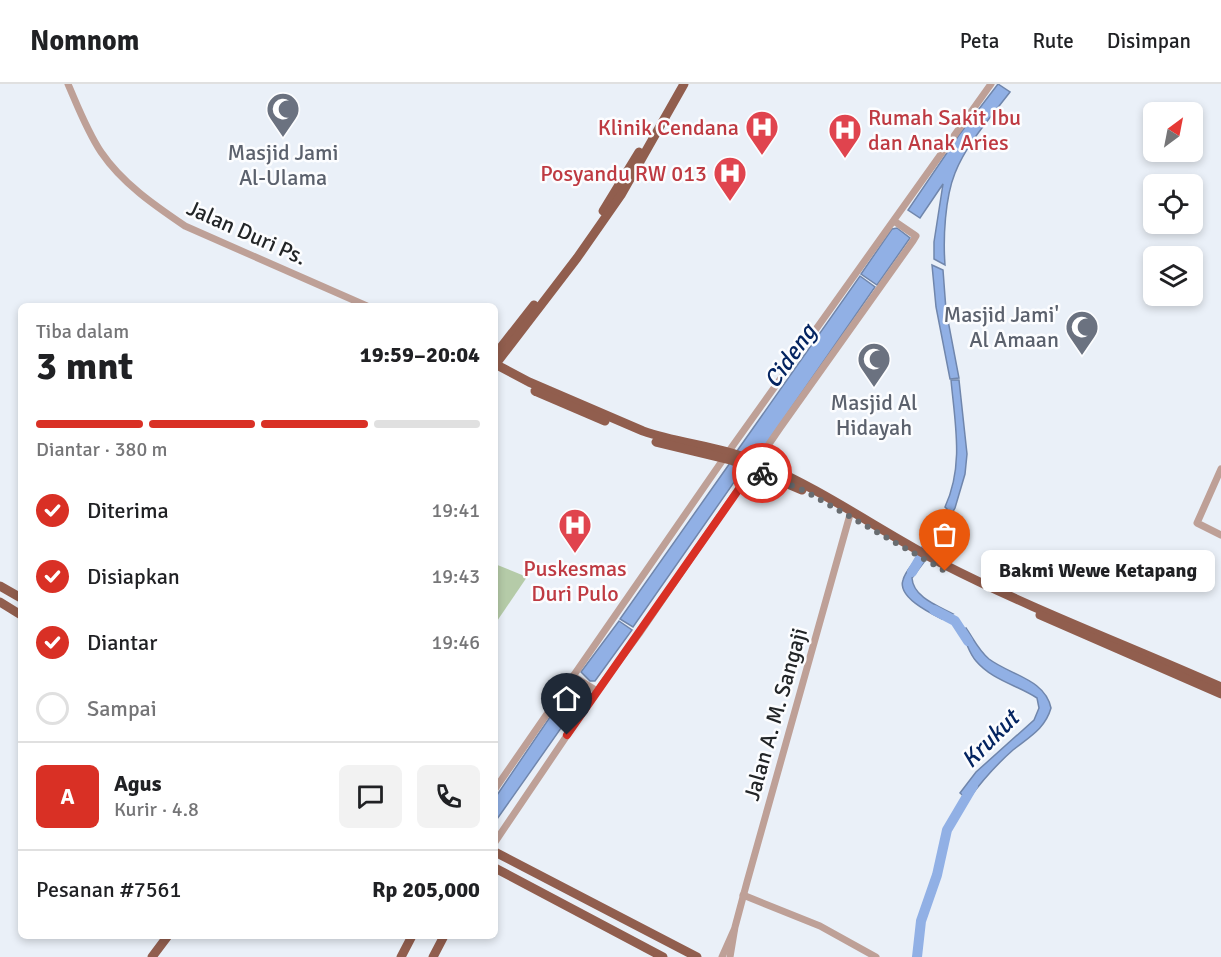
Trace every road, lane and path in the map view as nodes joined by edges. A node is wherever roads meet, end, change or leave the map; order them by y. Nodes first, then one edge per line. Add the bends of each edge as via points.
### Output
1 (68, 84) edge
2 (678, 84) edge
3 (684, 84) edge
4 (991, 84) edge
5 (642, 153) junction
6 (895, 222) junction
7 (564, 270) junction
8 (359, 303) edge
9 (498, 351) edge
10 (498, 360) edge
11 (498, 366) edge
12 (498, 372) edge
13 (528, 385) junction
14 (730, 456) junction
15 (754, 465) junction
16 (1221, 469) edge
17 (850, 513) junction
18 (1221, 535) edge
19 (0, 586) edge
20 (18, 596) edge
21 (0, 603) edge
22 (18, 613) edge
23 (1163, 665) junction
24 (575, 677) junction
25 (1221, 687) edge
26 (594, 689) junction
27 (1221, 694) edge
28 (498, 785) edge
29 (498, 837) edge
30 (498, 854) edge
31 (498, 870) edge
32 (743, 896) junction
33 (735, 927) junction
34 (164, 939) edge
35 (166, 939) edge
36 (410, 939) edge
37 (442, 939) edge
38 (152, 957) edge
39 (158, 957) edge
40 (401, 957) edge
41 (433, 957) edge
42 (663, 957) edge
43 (697, 957) edge
44 (722, 957) edge
45 (730, 957) edge
46 (876, 957) edge

1 - 8 street, Jalan Duri Ps. via 102,153 159,208 185,226
2 - 5 main road
3 - 5 main road
4 - 6 street
5 - 7 main road
6 - 14 street via 856,272
6 - 15 street via 914,234
7 - 9 main road
7 - 10 main road
11 - 13 main road
12 - 13 main road
13 - 14 main road via 658,443
14 - 15 main road
14 - 24 street
15 - 17 main road via 822,493
15 - 26 street via 639,634
16 - 18 street via 1197,524
17 - 23 main road via 973,585
17 - 32 street, Jalan A. M. Sangaji
19 - 20 main road
21 - 22 main road
23 - 25 main road
23 - 27 main road
24 - 26 street
24 - 28 street
26 - 29 street
30 - 43 main road
31 - 42 main road
32 - 33 street, Jalan A. M. Sangaji
32 - 46 street via 820,926
33 - 44 street, Jalan A. M. Sangaji
33 - 45 street, Jalan A. M. Sangaji
34 - 38 main road
35 - 39 main road
36 - 40 main road
37 - 41 main road

